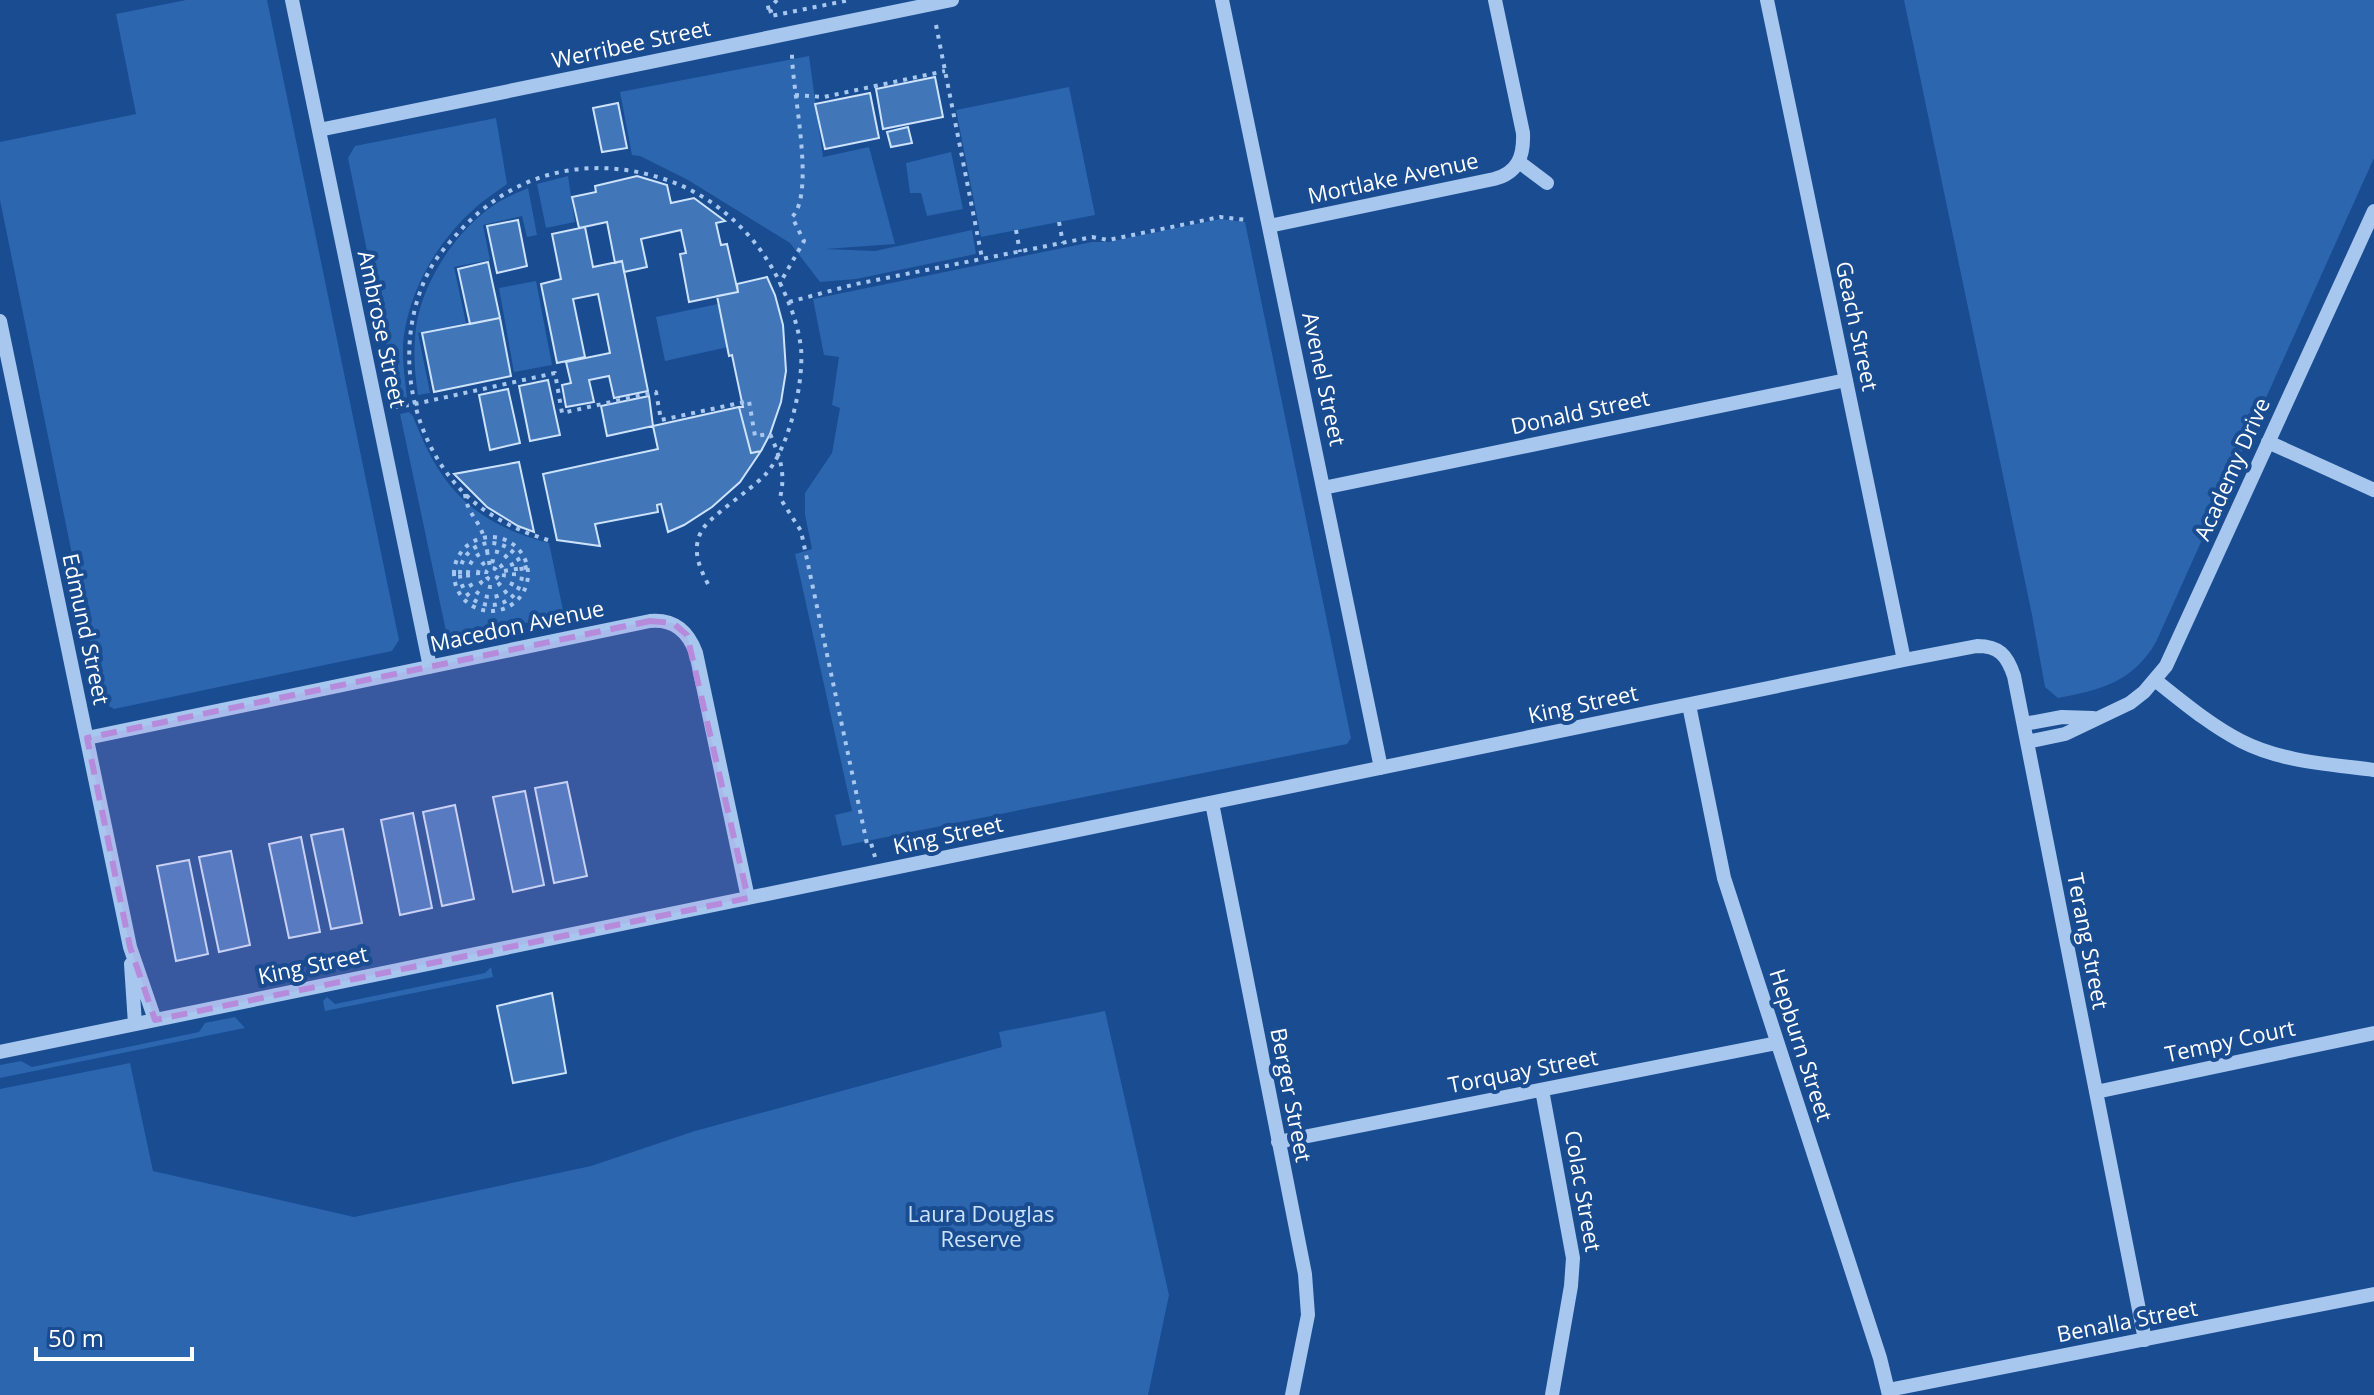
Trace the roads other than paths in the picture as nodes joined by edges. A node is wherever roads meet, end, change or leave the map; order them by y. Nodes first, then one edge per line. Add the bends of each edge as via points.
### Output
1 (292, 0) edge
2 (952, 0) edge
3 (1222, 0) edge
4 (1495, 0) edge
5 (1767, 0) edge
6 (319, 130) junction
7 (1519, 162) junction
8 (1547, 183) dead end
9 (2374, 211) edge
10 (1269, 226) junction
11 (0, 321) edge
12 (1846, 380) junction
13 (2268, 442) junction
14 (1323, 488) junction
15 (2374, 490) edge
16 (1904, 660) junction
17 (430, 667) junction
18 (2155, 680) junction
19 (1689, 705) junction
20 (2098, 718) junction
21 (2024, 724) junction
22 (87, 738) junction
23 (2027, 742) junction
24 (1381, 768) junction
25 (2374, 770) edge
26 (1212, 803) junction
27 (748, 898) junction
28 (130, 947) junction
29 (155, 1020) junction
30 (135, 1024) junction
31 (2374, 1033) edge
32 (1777, 1043) junction
33 (0, 1052) edge
34 (1542, 1090) junction
35 (2096, 1092) junction
36 (1278, 1142) junction
37 (2374, 1294) edge
38 (2145, 1340) junction
39 (1888, 1392) edge
40 (1292, 1395) edge
41 (1552, 1395) edge

1 - 6 street, Ambrose Street
2 - 6 street, Werribee Street
3 - 10 street, Avenel Street
4 - 7 street via 1523,133
5 - 12 street, Geach Street
6 - 17 street, Ambrose Street
7 - 8 street
7 - 10 street, Mortlake Avenue via 1510,173 1494,179
9 - 13 street, Academy Drive
10 - 14 street, Avenel Street
11 - 22 street, Edmund Street
12 - 14 street, Donald Street
12 - 16 street, Geach Street
13 - 15 street
13 - 18 street, Academy Drive via 2174,651
14 - 24 street, Avenel Street
16 - 19 street, King Street
16 - 21 street, Terang Street via 1977,646 1997,649 2010,664
17 - 22 street, Macedon Avenue
17 - 27 street, Macedon Avenue via 650,621 664,620 680,628 696,653
18 - 20 street, Academy Drive via 2130,703
18 - 25 street via 2244,743 2295,759
19 - 24 street, King Street
19 - 32 street, Hepburn Street via 1724,878
20 - 21 street, Academy Drive
20 - 23 street, Academy Drive via 2065,734
21 - 23 street, Terang Street
22 - 28 street, Edmund Street
23 - 35 street, Terang Street
24 - 26 street, King Street
26 - 27 street, King Street
26 - 36 street, Berger Street
27 - 29 street, King Street
28 - 29 street, Edmund Street
28 - 30 street, Edmund Street
29 - 30 street, King Street
30 - 33 street, King Street
31 - 35 street, Tempy Court
32 - 34 street, Torquay Street
32 - 39 street, Hepburn Street
34 - 36 street, Torquay Street
34 - 41 street, Colac Street via 1573,1258
35 - 38 street, Terang Street
36 - 40 street, Berger Street via 1308,1299
37 - 38 street, Benalla Street
38 - 39 street, Benalla Street

